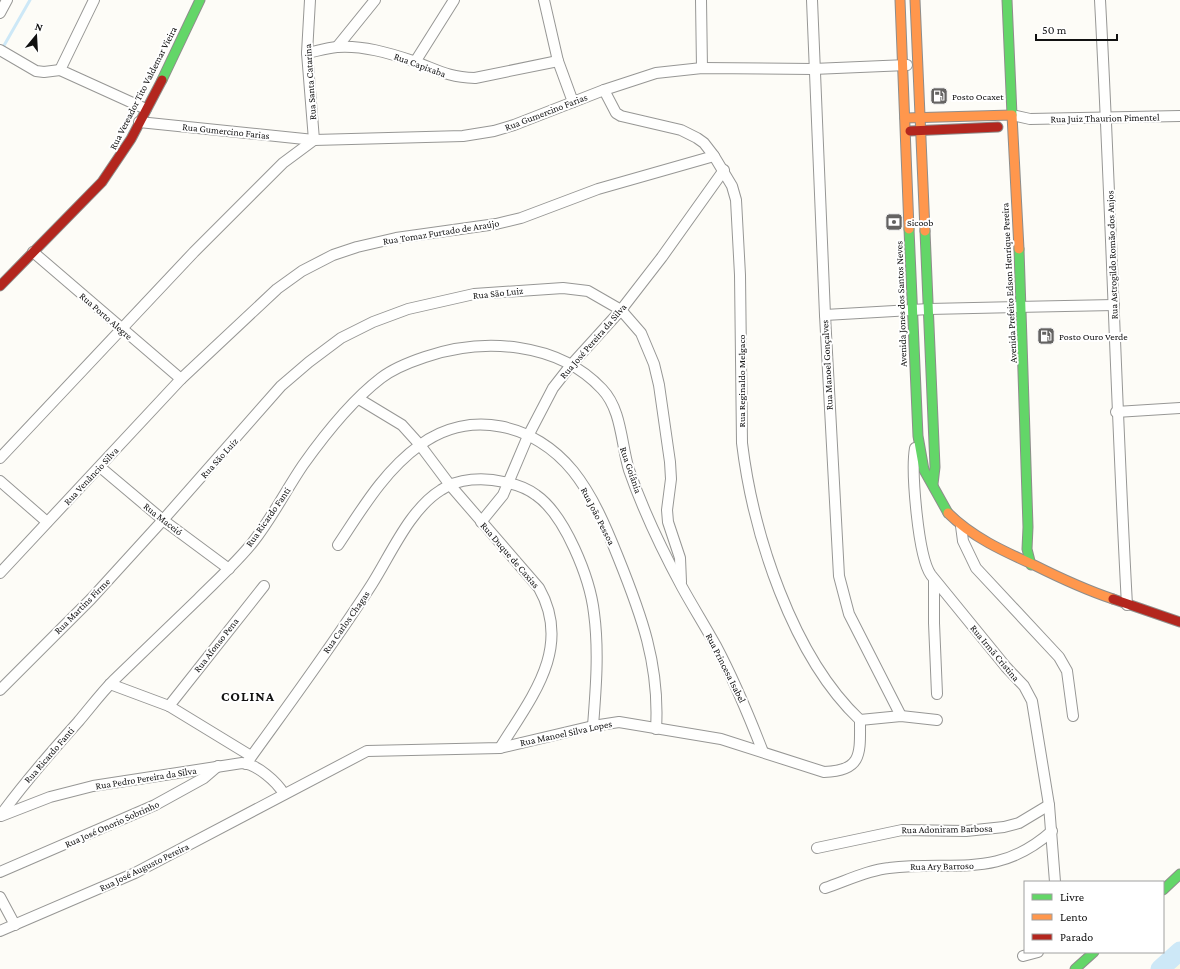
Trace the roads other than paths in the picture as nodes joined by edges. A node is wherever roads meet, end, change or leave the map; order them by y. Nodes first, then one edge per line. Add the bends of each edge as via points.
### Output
1 (7, 0) edge
2 (94, 0) edge
3 (200, 0) edge
4 (310, 0) edge
5 (375, 0) edge
6 (454, 0) edge
7 (544, 0) edge
8 (701, 0) edge
9 (812, 0) edge
10 (900, 0) edge
11 (915, 0) edge
12 (1007, 0) edge
13 (1100, 0) edge
14 (0, 13) edge
15 (337, 47) junction
16 (2, 51) edge
17 (307, 53) junction
18 (558, 61) junction
19 (415, 62) junction
20 (917, 65) junction
21 (902, 66) junction
22 (702, 68) junction
23 (814, 69) junction
24 (60, 70) junction
25 (604, 90) junction
26 (572, 102) junction
27 (146, 109) junction
28 (1012, 115) junction
29 (1180, 116) edge
30 (1106, 117) junction
31 (905, 118) junction
32 (919, 118) junction
33 (1030, 119) junction
34 (139, 122) junction
35 (1012, 127) junction
36 (920, 130) junction
37 (906, 131) junction
38 (314, 140) junction
39 (714, 156) junction
40 (724, 170) junction
41 (33, 252) junction
42 (0, 286) edge
43 (1114, 305) junction
44 (1022, 307) junction
45 (912, 309) junction
46 (929, 309) junction
47 (621, 310) junction
48 (825, 315) junction
49 (120, 328) junction
50 (570, 365) junction
51 (181, 379) junction
52 (359, 399) junction
53 (1180, 408) edge
54 (1116, 412) junction
55 (933, 434) junction
56 (528, 436) junction
57 (918, 436) junction
58 (420, 444) junction
59 (0, 458) edge
60 (100, 467) junction
61 (0, 481) edge
62 (508, 483) junction
63 (933, 484) junction
64 (450, 485) junction
65 (164, 520) junction
66 (47, 522) junction
67 (481, 522) junction
68 (961, 526) junction
69 (1028, 527) junction
70 (338, 545) dead end
71 (1030, 565) junction
72 (229, 569) junction
73 (0, 573) edge
74 (934, 580) junction
75 (1065, 580) junction
76 (264, 586) dead end
77 (682, 586) junction
78 (1127, 605) junction
79 (1180, 622) edge
80 (110, 684) junction
81 (0, 690) edge
82 (937, 694) dead end
83 (169, 706) junction
84 (901, 716) junction
85 (1073, 716) dead end
86 (860, 720) junction
87 (937, 720) dead end
88 (593, 726) junction
89 (656, 729) junction
90 (500, 748) junction
91 (763, 752) junction
92 (248, 760) junction
93 (218, 766) junction
94 (284, 794) junction
95 (1049, 805) junction
96 (0, 816) edge
97 (1052, 831) junction
98 (817, 848) dead end
99 (0, 872) edge
100 (1180, 874) edge
101 (1055, 881) edge
102 (825, 888) dead end
103 (1164, 889) edge
104 (0, 897) edge
105 (15, 925) junction
106 (0, 931) edge
107 (1034, 953) edge
108 (1093, 953) edge
109 (1023, 956) dead end
110 (1075, 969) edge

1 - 14 street
2 - 24 street
3 - 27 main road, Rua Vereador Tito Valdemar Vieira
4 - 17 street, Rua Santa Catarina
5 - 15 street
6 - 19 street
7 - 18 street
8 - 22 street
9 - 23 street, Rua Manoel Gonçalves
10 - 21 main road, Avenida Jones dos Santos Neves
11 - 20 main road
12 - 28 main road, Avenida Prefeito Edson Henrique Pereira
13 - 30 street, Rua Astrogildo Romão dos Anjos
15 - 17 street, Rua Capixaba
15 - 19 street, Rua Capixaba via 371,50
16 - 24 street via 36,70
17 - 38 street, Rua Santa Catarina
18 - 19 street, Rua Capixaba via 475,78 454,77
18 - 26 street
20 - 21 street, Rua Gumercino Farias
20 - 32 main road
21 - 23 street, Rua Gumercino Farias
21 - 31 main road, Avenida Jones dos Santos Neves
22 - 23 street, Rua Gumercino Farias
22 - 25 street, Rua Gumercino Farias via 656,73
23 - 48 street, Rua Manoel Gonçalves
24 - 27 street
25 - 26 street, Rua Gumercino Farias
25 - 39 street, Rua Reginaldo Melgaco via 616,113 621,116 690,134 704,144
26 - 38 street, Rua Gumercino Farias via 514,125 463,136
27 - 34 main road, Rua Vereador Tito Valdemar Vieira
28 - 32 main road, Rua Juiz Thaurion Pimentel
28 - 33 street, Rua Juiz Thaurion Pimentel
28 - 35 main road, Avenida Prefeito Edson Henrique Pereira
29 - 30 street, Rua Juiz Thaurion Pimentel
30 - 33 street, Rua Juiz Thaurion Pimentel
30 - 43 street, Rua Astrogildo Romão dos Anjos
31 - 32 main road, Rua Juiz Thaurion Pimentel
31 - 37 main road, Avenida Jones dos Santos Neves
32 - 36 main road
33 - 35 street, Rua Juiz Thaurion Pimentel
34 - 38 street, Rua Gumercino Farias
34 - 41 main road, Rua Vereador Tito Valdemar Vieira via 127,146 102,182
35 - 36 main road, Rua Juiz Thaurion Pimentel
35 - 44 main road, Avenida Prefeito Edson Henrique Pereira
36 - 37 main road, Rua Juiz Thaurion Pimentel
36 - 46 main road
37 - 45 main road, Avenida Jones dos Santos Neves
38 - 49 street via 269,176
39 - 40 street, Rua Reginaldo Melgaco
39 - 51 street, Rua Tomaz Furtado de Araújo via 598,188 521,218 396,238 333,255 302,271 277,289
40 - 47 street, Rua José Pereira da Silva
40 - 86 street, Rua Reginaldo Melgaco via 736,200 741,317 741,416 746,470 754,508 772,570 803,643 838,695
41 - 42 main road, Rua Vereador Tito Valdemar Vieira
41 - 49 street, Rua Porto Alegre
43 - 44 street
43 - 54 street, Rua Astrogildo Romão dos Anjos
44 - 46 street
44 - 69 main road, Avenida Prefeito Edson Henrique Pereira
45 - 46 street
45 - 48 street
45 - 57 main road, Avenida Jones dos Santos Neves
46 - 55 main road
47 - 50 street, Rua José Pereira da Silva
47 - 65 street, Rua São Luiz via 588,291 563,288 532,289 474,294 408,309 373,322 341,338 281,386
47 - 77 street, Rua São Luiz via 641,333 654,364 659,385 670,462 668,522 681,564
48 - 84 street, Rua Manoel Gonçalves via 839,576 849,614
49 - 51 street, Rua Porto Alegre
49 - 59 street
50 - 52 street, Rua Ricardo Fanti via 548,355 500,346 442,351 394,369
50 - 56 street, Rua José Pereira da Silva via 553,388
50 - 77 street, Rua Goiânia via 601,387 613,405 631,475
51 - 60 street, Rua Venâncio Silva
52 - 58 street, Rua Duque de Caxias via 396,420
52 - 72 street, Rua Ricardo Fanti via 323,439 253,542
53 - 54 street
54 - 78 street, Rua Astrogildo Romão dos Anjos
55 - 57 street
55 - 63 main road
56 - 58 street, Rua João Pessoa via 502,426 470,424 454,427
56 - 62 street, Rua José Pereira da Silva
56 - 89 street, Rua João Pessoa via 556,452 573,471 590,495 613,546 636,602 650,647 656,686
57 - 63 main road, Avenida Jones dos Santos Neves via 924,470
57 - 74 street, Rua Irmã Cristina via 914,459 920,533 923,560
58 - 64 street, Rua Duque de Caxias
58 - 70 street, Rua João Pessoa via 386,476
60 - 65 street, Rua Maceió
60 - 66 street, Rua Venâncio Silva
61 - 66 street
62 - 64 street via 483,479
62 - 67 street, Rua José Pereira da Silva via 498,502
62 - 88 street via 535,494 556,516 580,563 590,591 596,649
63 - 68 main road, Avenida Jones dos Santos Neves via 945,510
64 - 67 street, Rua Duque de Caxias
64 - 92 street, Rua Carlos Chagas via 427,502 406,528 372,584
65 - 72 street, Rua Maceió
65 - 81 street, Rua Martins Firme via 91,599
66 - 73 street, Rua Venâncio Silva
67 - 90 street, Rua Duque de Caxias via 539,588 551,615 552,625 550,653 543,677
68 - 71 main road, Avenida Jones dos Santos Neves
68 - 85 street via 963,541 976,568 1059,657 1067,671
69 - 71 main road, Avenida Prefeito Edson Henrique Pereira via 1027,549
69 - 75 main road via 1039,558
71 - 75 main road, Avenida Jones dos Santos Neves
72 - 80 street, Rua Ricardo Fanti
74 - 82 street
74 - 95 street, Rua Irmã Cristina via 1024,686 1032,701
75 - 78 main road
76 - 83 street, Rua Afonso Pena
77 - 91 street, Rua Princesa Isabel via 715,644
78 - 79 main road
80 - 83 street
80 - 96 street, Rua Ricardo Fanti via 25,782
83 - 92 street
84 - 86 street
84 - 87 street
86 - 91 street, Rua Manoel Silva Lopes via 858,757 853,765 845,769 824,772
88 - 89 street, Rua Manoel Silva Lopes via 619,722
88 - 90 street, Rua Manoel Silva Lopes
89 - 91 street, Rua Manoel Silva Lopes via 717,738
90 - 94 street, Rua Manoel Silva Lopes via 367,751
92 - 93 street, Rua Pedro Pereira da Silva
92 - 94 street via 273,779
93 - 96 street, Rua Pedro Pereira da Silva via 93,786 50,797
93 - 99 street, Rua José Onorio Sobrinho via 204,778 155,805
94 - 105 street, Rua José Augusto Pereira via 135,873
95 - 97 street, Rua Irmã Cristina
95 - 98 street, Rua Adoniram Barbosa via 1019,823 1004,827 966,831 902,830
97 - 101 street, Rua Irmã Cristina
97 - 102 street, Rua Ary Barroso via 1039,843 1008,860 963,867 937,865 888,868
100 - 103 main road
104 - 105 street
105 - 106 street, Rua José Augusto Pereira
107 - 109 street
108 - 110 main road

